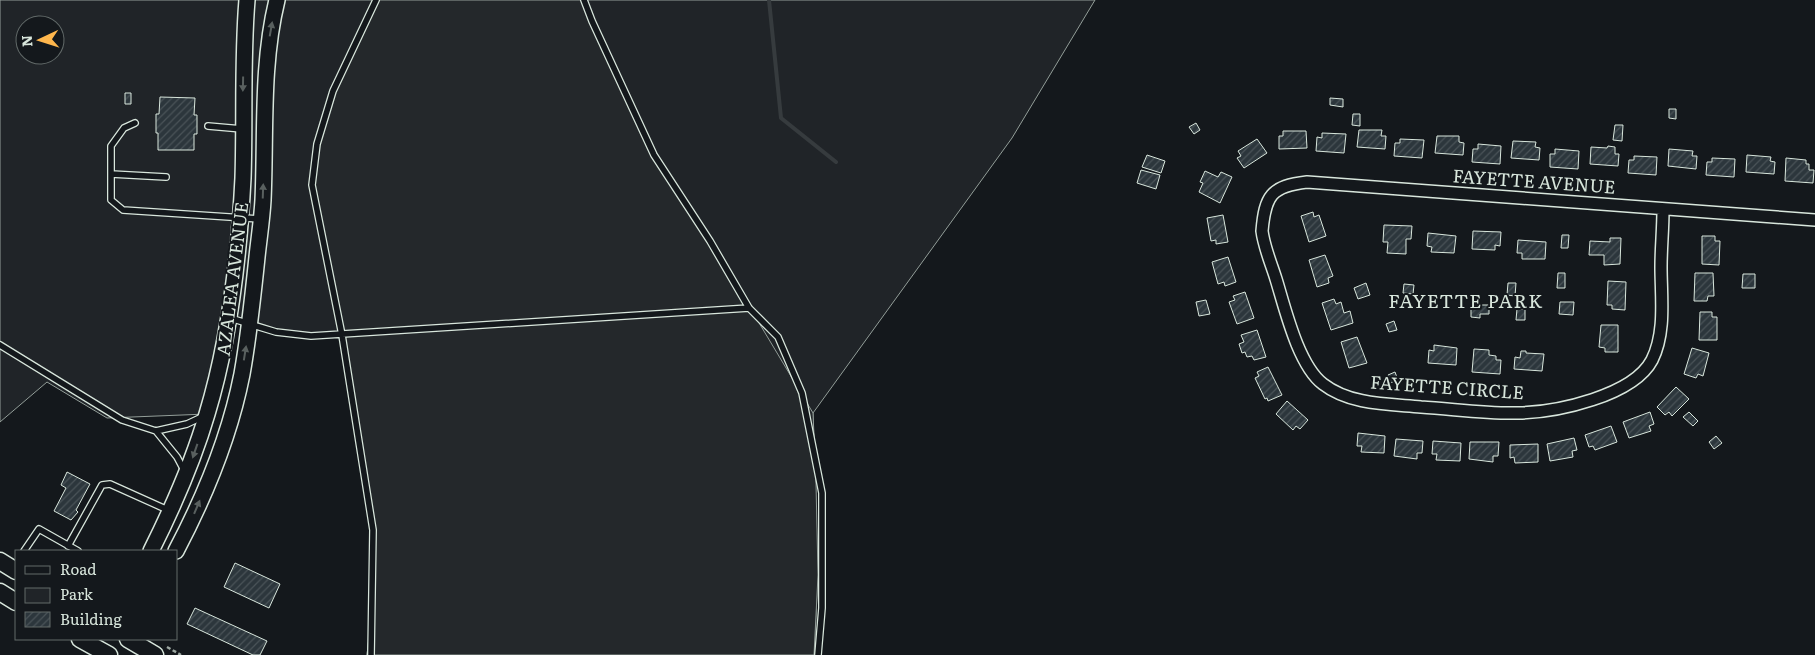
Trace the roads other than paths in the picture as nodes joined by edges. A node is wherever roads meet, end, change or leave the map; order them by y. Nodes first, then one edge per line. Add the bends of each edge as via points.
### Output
1 (247, 0) edge
2 (277, 0) edge
3 (376, 0) edge
4 (584, 0) edge
5 (135, 123) dead end
6 (208, 126) dead end
7 (244, 129) junction
8 (111, 174) junction
9 (166, 177) dead end
10 (1663, 210) junction
11 (1263, 212) joint
12 (240, 217) junction
13 (261, 219) junction
14 (1815, 220) edge
15 (749, 308) junction
16 (230, 318) junction
17 (249, 324) junction
18 (342, 335) junction
19 (0, 345) edge
20 (207, 414) junction
21 (156, 431) junction
22 (186, 474) junction
23 (170, 512) junction
24 (68, 546) junction
25 (25, 550) edge
26 (76, 550) edge
27 (152, 550) edge
28 (176, 550) edge
29 (0, 592) edge
30 (15, 601) edge
31 (123, 640) edge
32 (130, 640) edge
33 (90, 645) edge
34 (109, 655) edge
35 (114, 655) edge
36 (155, 655) edge
37 (371, 655) edge
38 (818, 655) edge

1 -> 7 street, AZALEA AVENUE
13 -> 2 street, AZALEA AVENUE via 267,62
3 - 18 lane via 333,91 317,144 312,185
4 - 15 lane via 654,155
5 - 8 lane via 124,128 111,146
6 - 7 lane
7 - 12 street, AZALEA AVENUE
8 - 9 lane
8 - 12 lane via 111,200 122,210
10 - 11 street, FAYETTE AVENUE via 1308,182 1282,187 1267,202
10 - 11 street, FAYETTE CIRCLE via 1660,335 1645,369 1626,386 1601,397 1520,413 1374,402 1342,396 1323,384 1308,365 1292,329 1262,237
10 - 14 street, FAYETTE AVENUE
12 - 13 lane
12 - 16 street, AZALEA AVENUE
13 - 17 street, AZALEA AVENUE
15 - 18 lane
15 - 38 lane via 778,337 802,394 822,493 822,608
16 - 17 lane
16 - 20 street, AZALEA AVENUE
17 - 18 lane via 292,335
28 -> 17 street, AZALEA AVENUE via 223,444 241,375
18 - 37 lane via 373,530
19 - 21 lane via 122,420
20 - 21 lane via 188,424
20 -> 22 street, AZALEA AVENUE
21 - 22 lane
22 - 23 street, AZALEA AVENUE
23 - 24 lane via 110,484 102,485
23 - 27 street, AZALEA AVENUE
24 - 25 lane via 39,529
24 - 26 lane
29 - 30 main road
31 - 35 main road
32 - 36 main road
33 - 34 main road

